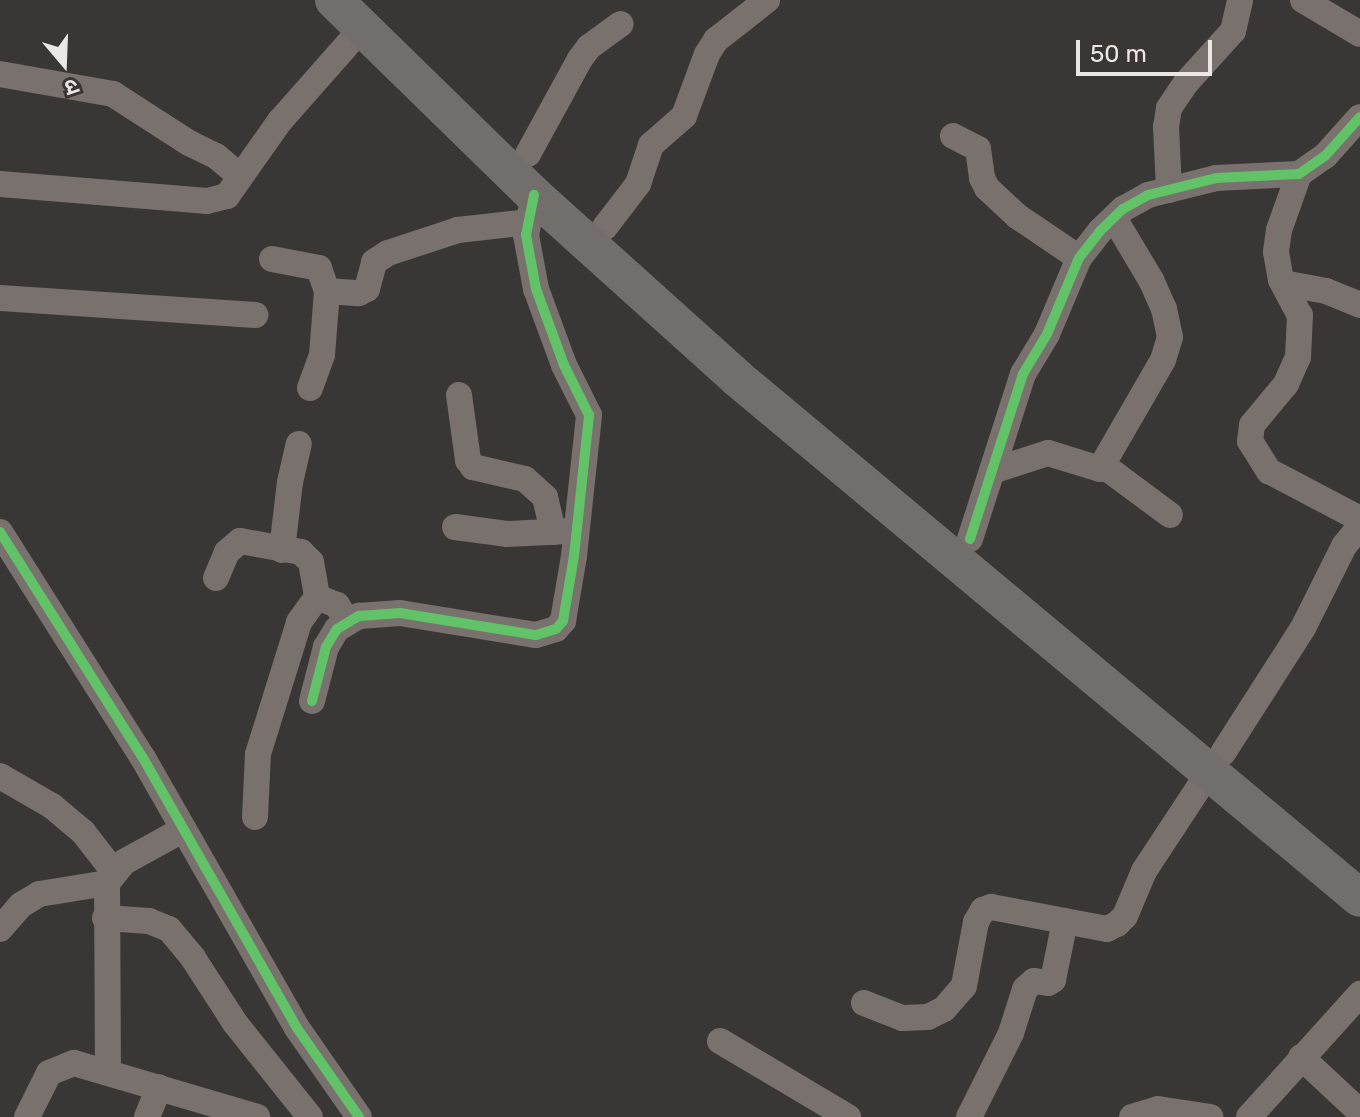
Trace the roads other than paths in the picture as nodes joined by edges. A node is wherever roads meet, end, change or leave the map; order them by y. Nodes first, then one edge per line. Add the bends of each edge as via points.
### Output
1 (334, 0) edge
2 (767, 0) edge
3 (1240, 0) edge
4 (1303, 0) edge
5 (364, 14) edge
6 (621, 24) dead end
7 (1360, 34) edge
8 (0, 74) edge
9 (1360, 117) edge
10 (953, 136) dead end
11 (528, 154) junction
12 (1299, 174) junction
13 (240, 176) junction
14 (0, 184) edge
15 (1169, 190) junction
16 (531, 208) junction
17 (1114, 218) junction
18 (605, 227) junction
19 (1079, 258) junction
20 (272, 259) dead end
21 (1283, 283) junction
22 (327, 291) junction
23 (0, 298) edge
24 (1360, 305) edge
25 (255, 315) dead end
26 (310, 388) dead end
27 (459, 395) dead end
28 (299, 444) dead end
29 (1104, 466) junction
30 (992, 471) junction
31 (1170, 515) dead end
32 (1360, 519) edge
33 (1360, 526) edge
34 (455, 527) dead end
35 (564, 531) junction
36 (0, 532) edge
37 (970, 539) junction
38 (282, 550) junction
39 (216, 578) dead end
40 (317, 597) junction
41 (347, 621) junction
42 (312, 701) dead end
43 (1216, 762) junction
44 (0, 776) edge
45 (255, 817) dead end
46 (184, 829) junction
47 (1360, 867) edge
48 (111, 878) junction
49 (1360, 898) edge
50 (105, 918) junction
51 (1065, 921) junction
52 (0, 929) edge
53 (1360, 994) edge
54 (864, 1003) dead end
55 (720, 1041) dead end
56 (1301, 1057) junction
57 (108, 1072) junction
58 (159, 1087) junction
59 (1348, 1111) edge
60 (27, 1117) edge
61 (147, 1117) edge
62 (257, 1117) edge
63 (310, 1117) edge
64 (359, 1117) edge
65 (848, 1117) edge
66 (969, 1117) edge
67 (1132, 1117) edge
68 (1210, 1117) edge
69 (1249, 1117) edge

1 - 5 highway
2 - 18 street via 716,40 684,116 645,153 638,184
3 - 15 street via 1233,31 1169,108
4 - 7 street
5 - 11 highway
5 - 13 street
5 - 16 highway
6 - 11 street via 580,59
8 - 13 street via 113,94
9 - 12 street via 1325,156
10 - 19 street via 978,149 987,188 1017,216
11 - 18 highway
12 - 15 street via 1237,175
12 - 21 street via 1279,230 1277,260
13 - 14 street via 227,196 207,201
15 - 17 street via 1148,195
16 - 22 street via 388,253 374,262 364,291
16 - 35 street via 526,235 536,289 589,415 590,432
16 - 43 highway
17 - 19 street
17 - 29 street via 1151,280 1170,337 1163,360
18 - 37 highway
19 - 30 street via 1047,334 1023,374
20 - 22 street via 319,268
21 - 24 street via 1326,291
21 - 32 street via 1300,315 1298,357 1286,384 1252,425 1250,441 1269,471
22 - 26 street via 322,355
23 - 25 street
27 - 35 street via 473,467 525,479 545,497
28 - 38 street
29 - 30 street via 1094,469 1048,453
29 - 31 street
30 - 37 street
33 - 43 street via 1344,546 1303,628
34 - 35 street via 507,534
35 - 41 street via 567,606 556,629 536,635 400,613 373,613
36 - 46 street
37 - 43 highway
38 - 39 street via 240,541 227,552
38 - 40 street via 309,557
40 - 41 street via 337,605
40 - 45 street via 299,622 258,754
41 - 42 street via 326,647
43 - 47 highway
43 - 49 highway
43 - 51 street via 1144,871 1125,916 1107,929
44 - 48 street via 83,832
46 - 48 street via 124,862
46 - 64 street via 297,1028
48 - 50 street
48 - 52 street via 39,894
50 - 57 street
50 - 63 street via 149,921 169,929
51 - 54 street via 991,907 983,910 964,986 944,1009 928,1017 902,1018
51 - 66 street via 1053,980 1034,981 1025,989 1011,1033
53 - 56 street
55 - 65 street
56 - 59 street
56 - 69 street
57 - 58 street
57 - 60 street via 74,1063 58,1067 49,1073
58 - 61 street
58 - 62 street
67 - 68 street via 1158,1109

